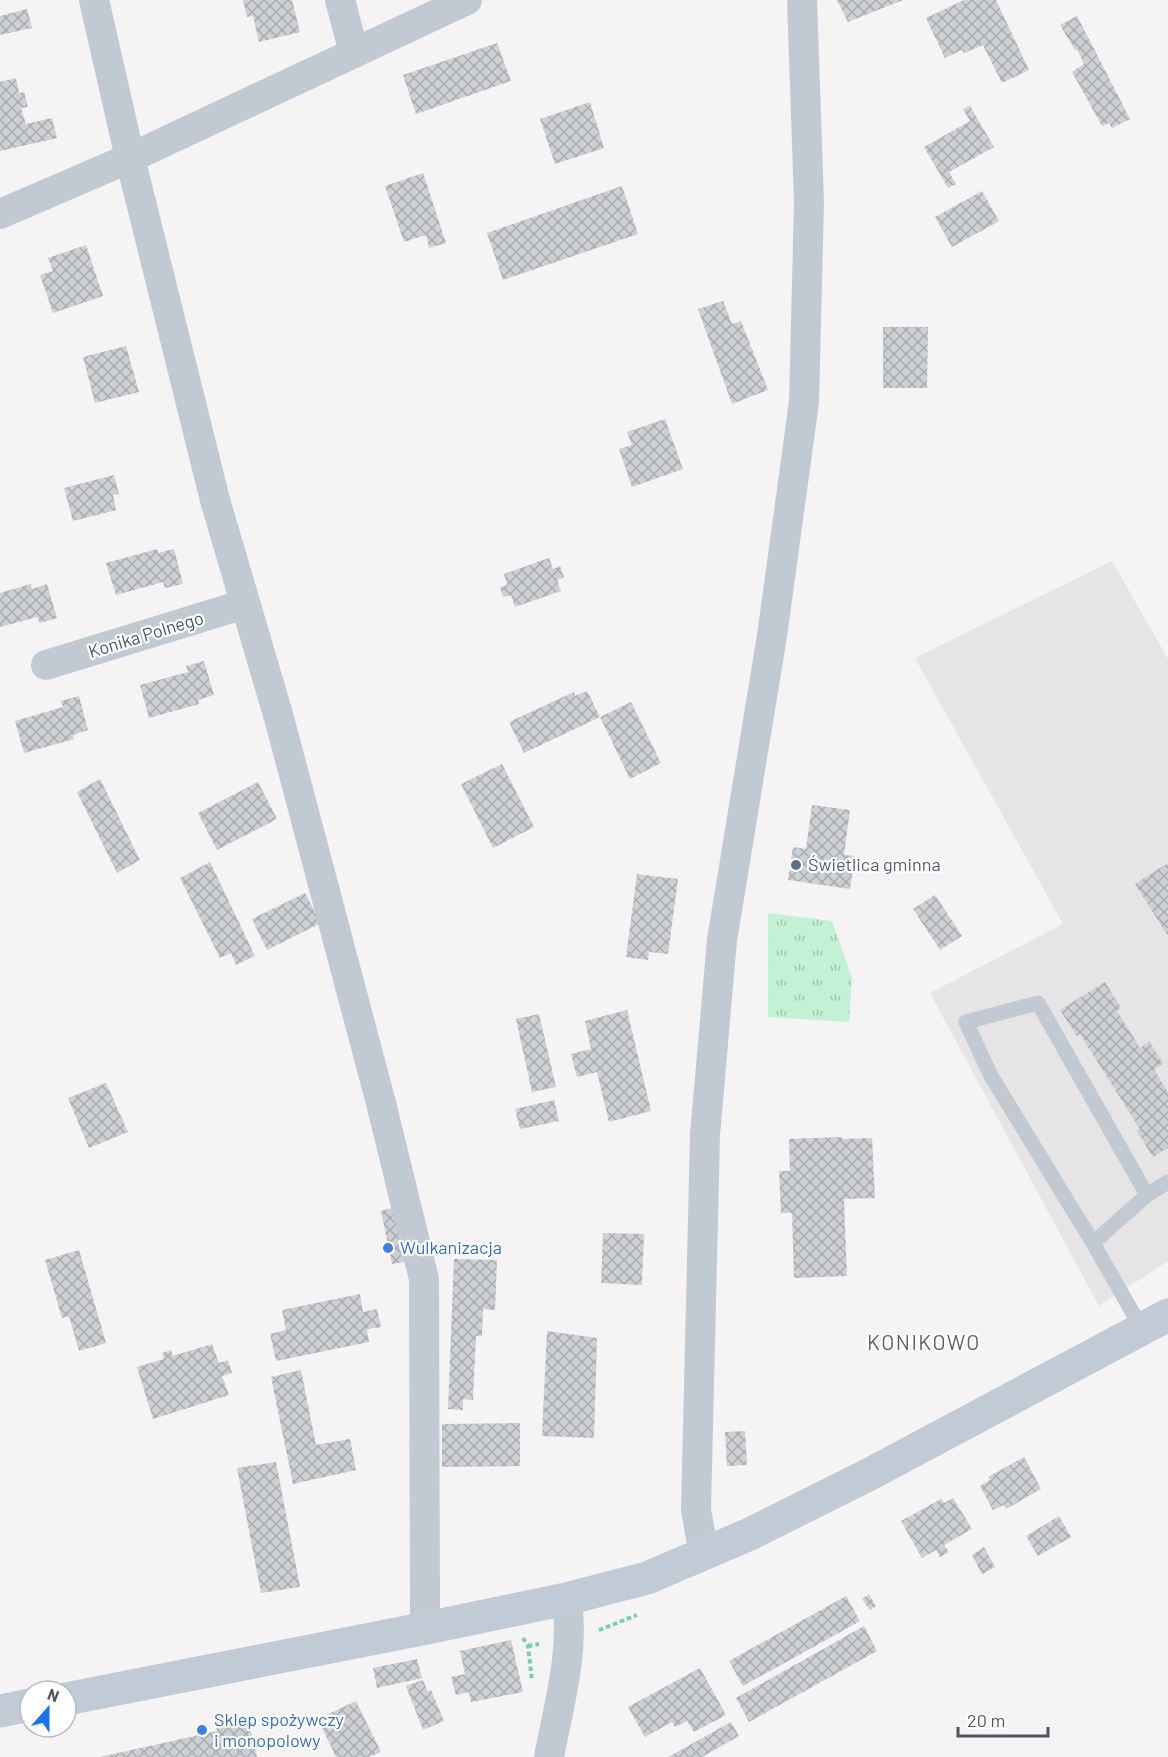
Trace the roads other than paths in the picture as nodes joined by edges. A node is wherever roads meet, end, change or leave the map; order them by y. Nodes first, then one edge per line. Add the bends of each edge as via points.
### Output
1 (94, 0) edge
2 (340, 0) edge
3 (467, 0) edge
4 (802, 0) edge
5 (354, 53) junction
6 (130, 158) junction
7 (0, 214) edge
8 (245, 604) junction
9 (46, 665) dead end
10 (1168, 1182) edge
11 (1147, 1195) junction
12 (1093, 1243) junction
13 (1155, 1322) edge
14 (704, 1554) junction
15 (566, 1599) junction
16 (427, 1628) junction
17 (78, 1697) edge
18 (18, 1708) edge
19 (0, 1711) edge
20 (549, 1757) edge

1 - 6 street
2 - 5 street
3 - 5 street
4 - 14 street via 809,202 804,402 772,636 722,940 705,1135 696,1510
5 - 6 street
6 - 7 street
6 - 8 street via 215,500
8 - 9 street, Konika Polnego
8 - 16 street via 279,718 424,1279
10 - 11 lane
11 - 12 lane
11 - 12 lane via 1038,1003 966,1022 991,1076
12 - 13 lane
13 - 14 main road via 868,1475
14 - 15 main road via 631,1583
15 - 16 main road
15 - 20 street via 570,1638
16 - 17 main road
18 - 19 main road

